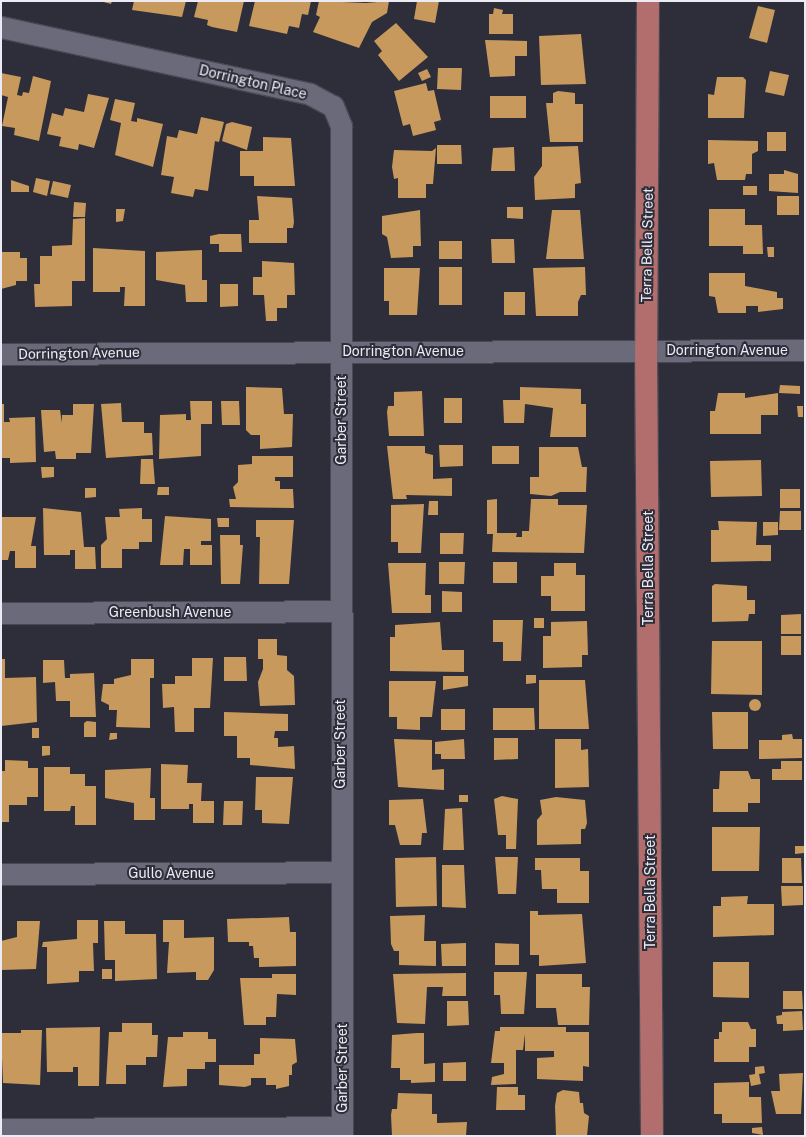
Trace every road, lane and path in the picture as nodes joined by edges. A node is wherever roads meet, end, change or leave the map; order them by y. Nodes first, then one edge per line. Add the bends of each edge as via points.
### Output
1 (648, 1) edge
2 (1, 27) edge
3 (646, 350) junction
4 (805, 350) edge
5 (342, 351) junction
6 (1, 354) edge
7 (340, 611) junction
8 (1, 613) edge
9 (341, 872) junction
10 (1, 874) edge
11 (1, 1129) edge
12 (342, 1131) edge
13 (652, 1136) edge

1 - 3 main road, Terra Bella Street
2 - 5 street, Dorrington Place via 310,94 333,106 341,126
3 - 4 street, Dorrington Avenue
3 - 5 street, Dorrington Avenue
3 - 13 main road, Terra Bella Street
5 - 6 street, Dorrington Avenue
5 - 7 street, Garber Street
7 - 8 street, Greenbush Avenue
7 - 9 street, Garber Street
9 - 10 street, Gullo Avenue
9 - 12 street, Garber Street
11 - 12 street

